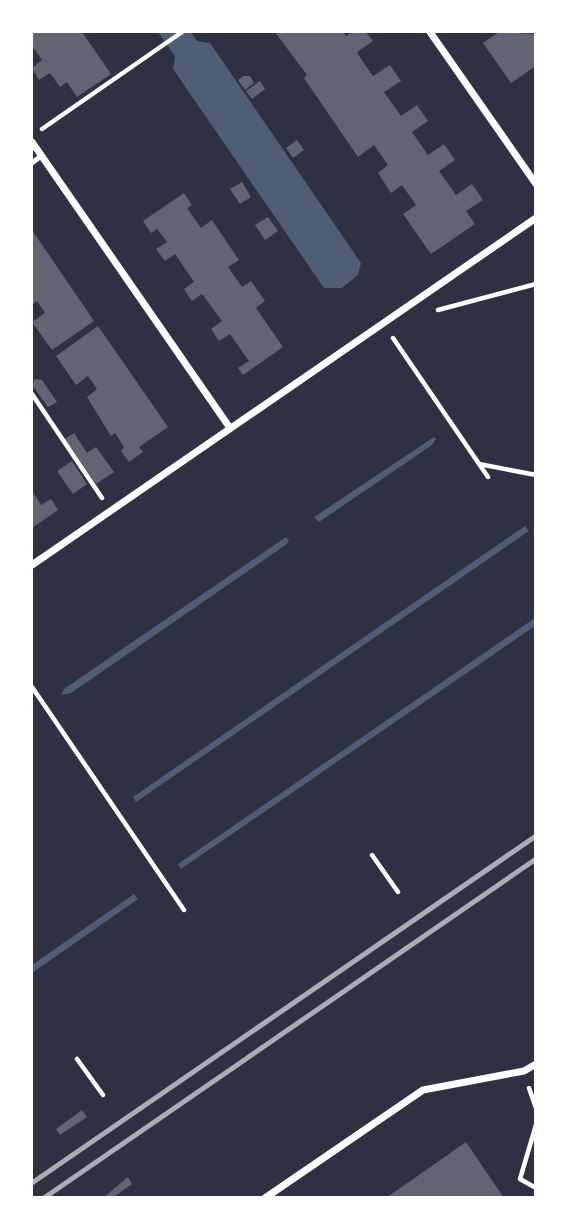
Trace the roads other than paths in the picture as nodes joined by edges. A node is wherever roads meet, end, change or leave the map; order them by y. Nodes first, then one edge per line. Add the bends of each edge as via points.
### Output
1 (429, 32) edge
2 (32, 142) edge
3 (41, 156) junction
4 (32, 163) edge
5 (536, 184) edge
6 (536, 218) edge
7 (230, 428) junction
8 (32, 565) edge
9 (536, 1063) edge
10 (265, 1198) edge

1 - 5 street
2 - 3 street
3 - 4 lane
3 - 7 street
6 - 7 street
7 - 8 street
9 - 10 street via 524,1071 423,1090

